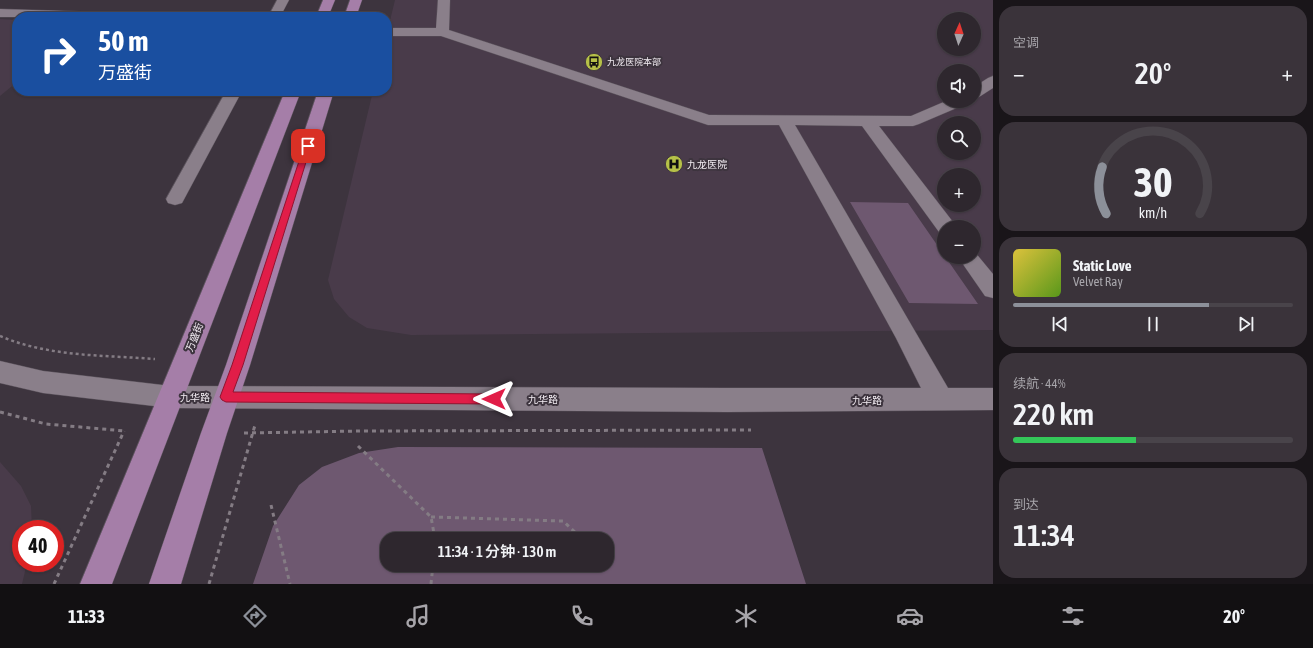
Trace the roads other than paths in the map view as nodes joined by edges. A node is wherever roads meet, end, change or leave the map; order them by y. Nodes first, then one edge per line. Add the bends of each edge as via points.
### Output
1 (283, 0) edge
2 (329, 0) edge
3 (356, 0) edge
4 (444, 0) edge
5 (277, 12) edge
6 (324, 12) edge
7 (352, 12) edge
8 (0, 13) edge
9 (12, 13) edge
10 (392, 32) edge
11 (442, 32) junction
12 (993, 81) edge
13 (981, 89) edge
14 (231, 96) edge
15 (291, 96) edge
16 (324, 96) edge
17 (944, 108) edge
18 (784, 120) junction
19 (867, 121) junction
20 (175, 198) dead end
21 (941, 220) edge
22 (973, 264) edge
23 (993, 290) edge
24 (0, 372) edge
25 (171, 397) junction
26 (226, 397) junction
27 (993, 399) edge
28 (941, 400) junction
29 (96, 584) edge
30 (165, 584) edge

1 - 5 street
2 - 6 main road
3 - 7 main road
4 - 11 street
8 - 9 street
10 - 11 street
11 - 18 street via 708,120
12 - 13 street
14 - 20 street
15 - 25 main road, 万盛街
16 - 26 main road
17 - 19 street via 913,121
18 - 19 street
18 - 28 street
19 - 21 street
22 - 23 street
24 - 25 street, 九华路 via 43,382
25 - 26 street, 九华路
25 - 29 main road, 万盛街
26 - 28 street, 九华路
26 - 30 main road
27 - 28 street, 九华路

